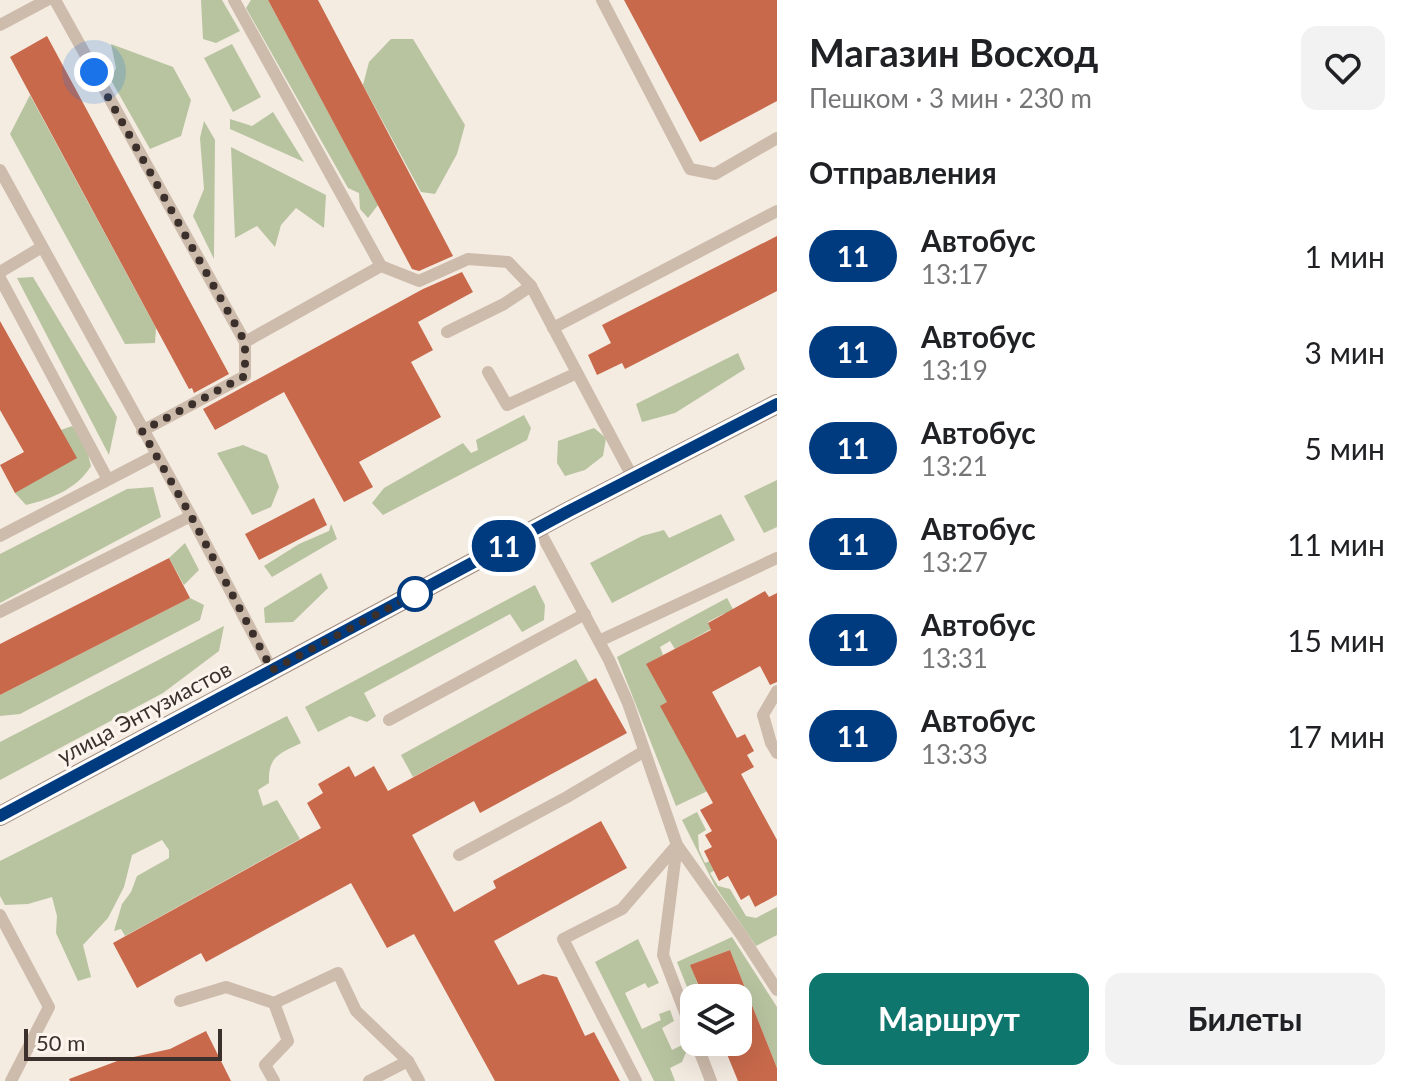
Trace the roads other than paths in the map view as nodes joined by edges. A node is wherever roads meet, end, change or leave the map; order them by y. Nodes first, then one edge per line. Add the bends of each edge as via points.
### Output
1 (47, 0) edge
2 (55, 0) edge
3 (234, 0) edge
4 (602, 0) edge
5 (0, 25) edge
6 (777, 138) edge
7 (0, 170) edge
8 (777, 211) edge
9 (42, 247) junction
10 (381, 266) junction
11 (0, 275) edge
12 (531, 286) junction
13 (553, 328) junction
14 (447, 332) dead end
15 (245, 342) junction
16 (488, 372) dead end
17 (577, 373) junction
18 (777, 404) edge
19 (142, 431) junction
20 (156, 455) junction
21 (107, 478) junction
22 (633, 478) junction
23 (191, 516) junction
24 (538, 528) junction
25 (0, 536) edge
26 (777, 558) edge
27 (0, 612) edge
28 (585, 614) junction
29 (599, 641) junction
30 (272, 670) junction
31 (777, 691) edge
32 (389, 720) dead end
33 (643, 752) junction
34 (777, 753) edge
35 (0, 816) edge
36 (677, 845) junction
37 (459, 855) dead end
38 (0, 915) edge
39 (777, 990) edge
40 (680, 999) edge
41 (180, 1001) dead end
42 (274, 1003) junction
43 (701, 1056) edge
44 (408, 1061) junction
45 (11, 1081) edge
46 (274, 1081) edge
47 (369, 1081) edge
48 (419, 1081) edge
49 (636, 1081) edge
50 (711, 1081) edge

1 - 5 lane
2 - 15 lane
3 - 10 lane
4 - 6 lane via 690,169 715,174
7 - 9 lane
8 - 13 lane
9 - 11 lane
9 - 19 lane
10 - 12 lane via 419,281 468,259 508,262
10 - 15 lane
11 - 21 lane
12 - 13 lane
12 - 14 lane
13 - 17 lane
15 - 19 lane via 245,376
16 - 17 lane via 507,405
17 - 22 lane
18 - 22 main road, улица Энтузиастов
19 - 20 lane
20 - 21 lane
20 - 23 lane
21 - 25 lane
22 - 24 main road, улица Энтузиастов
23 - 27 lane
23 - 30 lane
24 - 28 lane
24 - 30 main road, улица Энтузиастов
26 - 29 lane
28 - 29 lane
28 - 32 lane
29 - 33 lane via 628,703
30 - 35 main road, улица Энтузиастов
31 - 34 lane via 763,715
33 - 36 lane
33 - 37 lane
36 - 39 lane
36 - 40 lane via 663,955
36 - 49 lane via 622,909 563,939
38 - 45 lane via 49,1007
41 - 42 lane via 226,987
42 - 44 lane via 338,973 356,1011
42 - 46 lane via 288,1041 265,1065
43 - 50 lane
44 - 47 lane
44 - 48 lane

